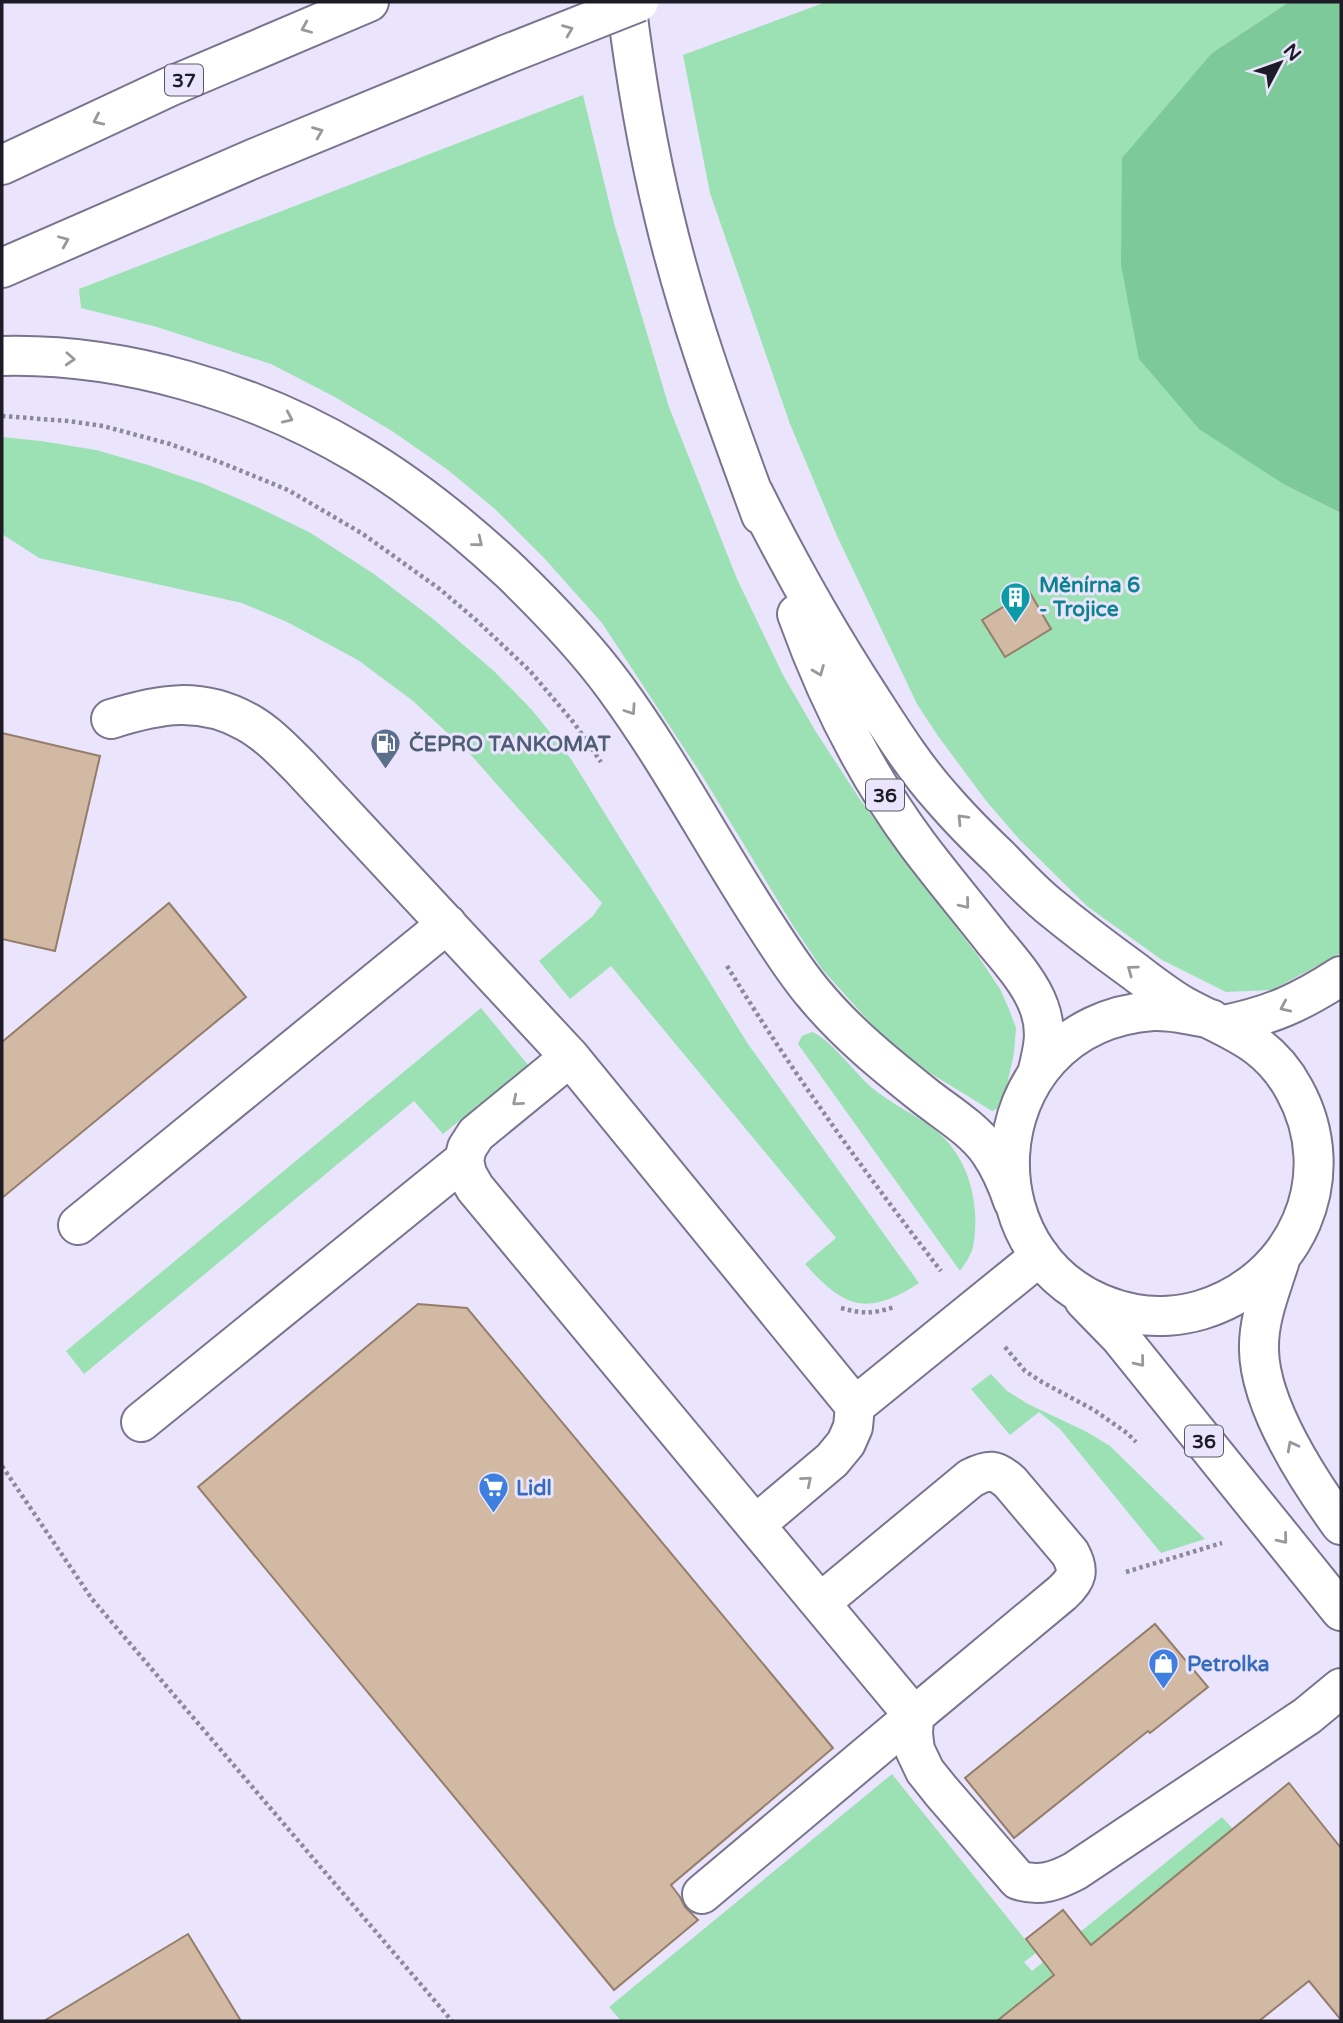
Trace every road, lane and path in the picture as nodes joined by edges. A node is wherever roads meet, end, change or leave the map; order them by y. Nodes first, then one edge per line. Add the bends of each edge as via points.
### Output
1 (369, 2) edge
2 (626, 2) edge
3 (639, 2) edge
4 (2, 165) edge
5 (2, 268) edge
6 (2, 356) edge
7 (2, 416) edge
8 (752, 492) junction
9 (111, 719) dead end
10 (604, 767) dead end
11 (447, 924) junction
12 (727, 965) dead end
13 (1341, 975) edge
14 (1217, 1022) junction
15 (570, 1057) junction
16 (1037, 1074) junction
17 (464, 1160) junction
18 (1341, 1170) edge
19 (1014, 1203) junction
20 (78, 1225) dead end
21 (1285, 1252) junction
22 (1050, 1267) junction
23 (936, 1279) dead end
24 (832, 1301) dead end
25 (902, 1304) dead end
26 (972, 1311) junction
27 (855, 1406) junction
28 (141, 1422) dead end
29 (1145, 1451) dead end
30 (2, 1466) edge
31 (755, 1525) junction
32 (1341, 1525) edge
33 (1234, 1540) dead end
34 (1077, 1573) junction
35 (820, 1603) junction
36 (1341, 1611) edge
37 (1341, 1688) edge
38 (914, 1716) junction
39 (702, 1894) dead end
40 (452, 2021) edge

1 -> 4 main road, 37
2 - 8 main road via 644,124 664,217 701,345
5 -> 3 main road, bridge via 255,158
6 -> 19 main road via 86,359 138,368 260,406 360,455 489,551 576,639 614,685 815,996 891,1069 971,1131 1002,1171
7 - 10 path via 103,426 170,444 288,490 353,528 476,620 530,671
14 -> 8 main road via 1156,988 1044,902 941,797 843,655
8 -> 16 main road, 36 via 825,684 850,735 917,843 1015,966 1038,1003 1045,1042
9 - 11 main road via 191,704 247,722 300,767
11 - 15 main road
11 - 20 main road
12 - 23 path via 879,1191 943,1273
13 -> 14 main road via 1285,1008 1258,1018
14 - 16 main road, 36 via 1183,1013 1128,1015 1077,1036
14 - 21 main road, 36 via 1259,1046 1294,1088 1305,1114 1314,1169 1302,1223
15 -> 17 main road via 476,1134
15 - 27 main road
16 - 19 main road, 36 via 1023,1098 1009,1150
17 - 28 main road
17 - 31 main road via 475,1188
18 - 21 main road
19 - 22 main road, 36 via 1024,1231
21 - 22 main road, 36 via 1237,1296 1193,1313 1170,1315 1146,1316 1100,1303
32 -> 21 main road, 36 via 1283,1430 1261,1369 1260,1330
22 - 26 main road
22 -> 36 main road, 36 via 1120,1337
24 - 25 path via 862,1314
26 - 27 main road
26 - 29 path via 1025,1371 1094,1409
31 -> 27 main road via 832,1460 853,1427
30 - 40 path via 93,1598
31 - 35 main road
33 - 34 path via 1123,1573
34 - 35 main road via 1069,1553 1010,1482 1000,1473 982,1472
34 - 38 main road via 1062,1593
35 - 38 main road
37 - 38 main road via 1307,1716 1075,1871 1031,1885 1018,1881 925,1770 915,1750
38 - 39 main road

